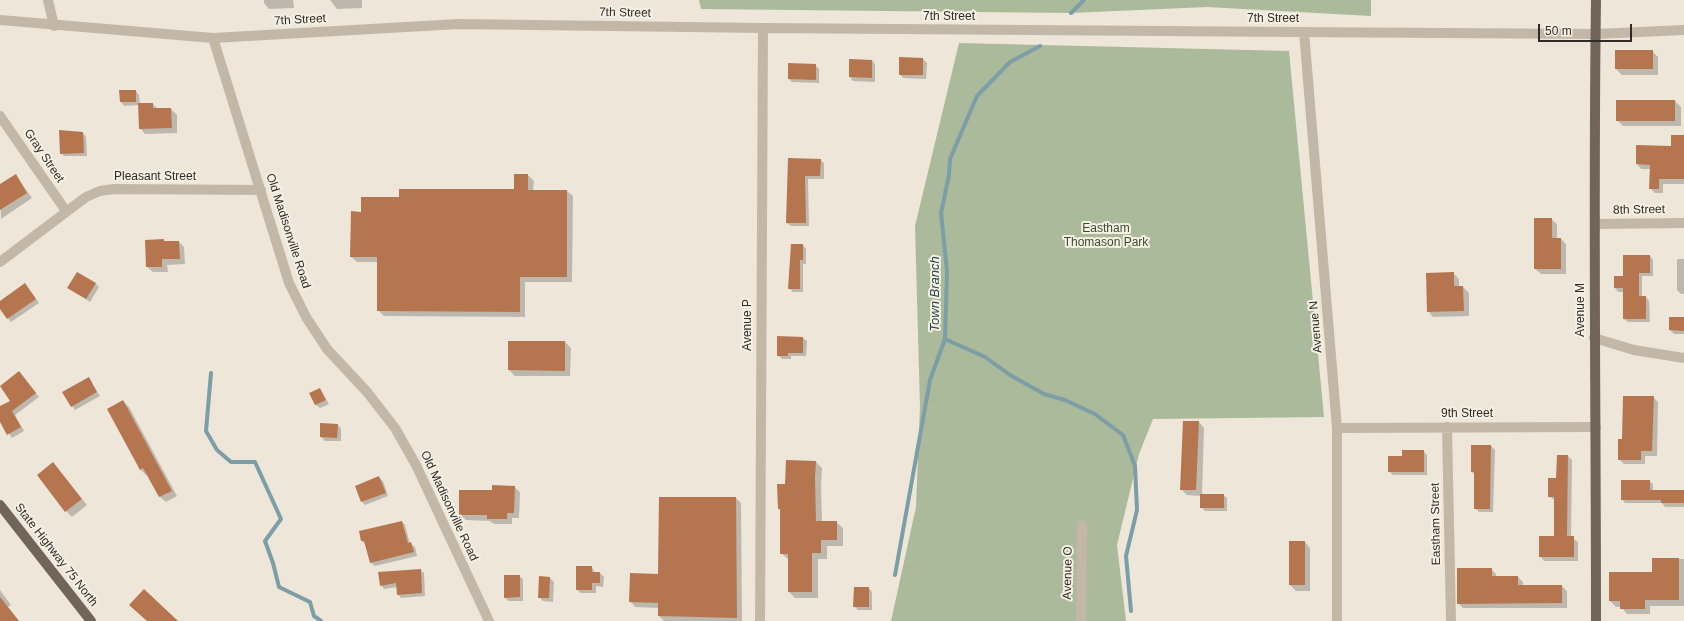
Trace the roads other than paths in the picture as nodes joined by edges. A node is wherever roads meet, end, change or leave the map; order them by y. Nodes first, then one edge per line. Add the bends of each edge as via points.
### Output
1 (48, 0) edge
2 (1596, 0) edge
3 (0, 20) edge
4 (54, 26) junction
5 (763, 28) junction
6 (1684, 30) edge
7 (1304, 32) junction
8 (1596, 34) junction
9 (213, 38) junction
10 (0, 116) edge
11 (261, 190) junction
12 (66, 211) junction
13 (1684, 223) edge
14 (1595, 224) junction
15 (0, 262) edge
16 (1594, 338) junction
17 (1684, 358) edge
18 (1447, 427) junction
19 (1596, 427) junction
20 (1337, 428) junction
21 (0, 505) edge
22 (1082, 525) dead end
23 (92, 621) edge
24 (489, 621) edge
25 (760, 621) edge
26 (1081, 621) edge
27 (1337, 621) edge
28 (1451, 621) edge
29 (1596, 621) edge

1 - 4 street
2 - 8 main road, Avenue M
3 - 4 street
4 - 9 street
5 - 7 street, 7th Street
5 - 9 street, 7th Street via 459,24
5 - 25 street, Avenue P
6 - 8 street, 7th Street
7 - 8 street, 7th Street
7 - 20 street, Avenue N
8 - 14 main road, Avenue M
9 - 11 street, Old Madisonville Road
10 - 12 street, Gray Street
11 - 12 street, Pleasant Street via 114,189 86,197
11 - 24 street, Old Madisonville Road via 289,283 306,317 327,349 367,392 395,428 416,465
12 - 15 street, Pleasant Street
13 - 14 street, 8th Street
14 - 16 main road, Avenue M
16 - 17 street via 1634,350
16 - 19 main road, Avenue M
18 - 19 street, 9th Street
18 - 20 street, 9th Street
18 - 28 street, Eastham Street
19 - 29 main road, Avenue M
20 - 27 street, Avenue N
21 - 23 main road, State Highway 75 North
22 - 26 street, Avenue O

